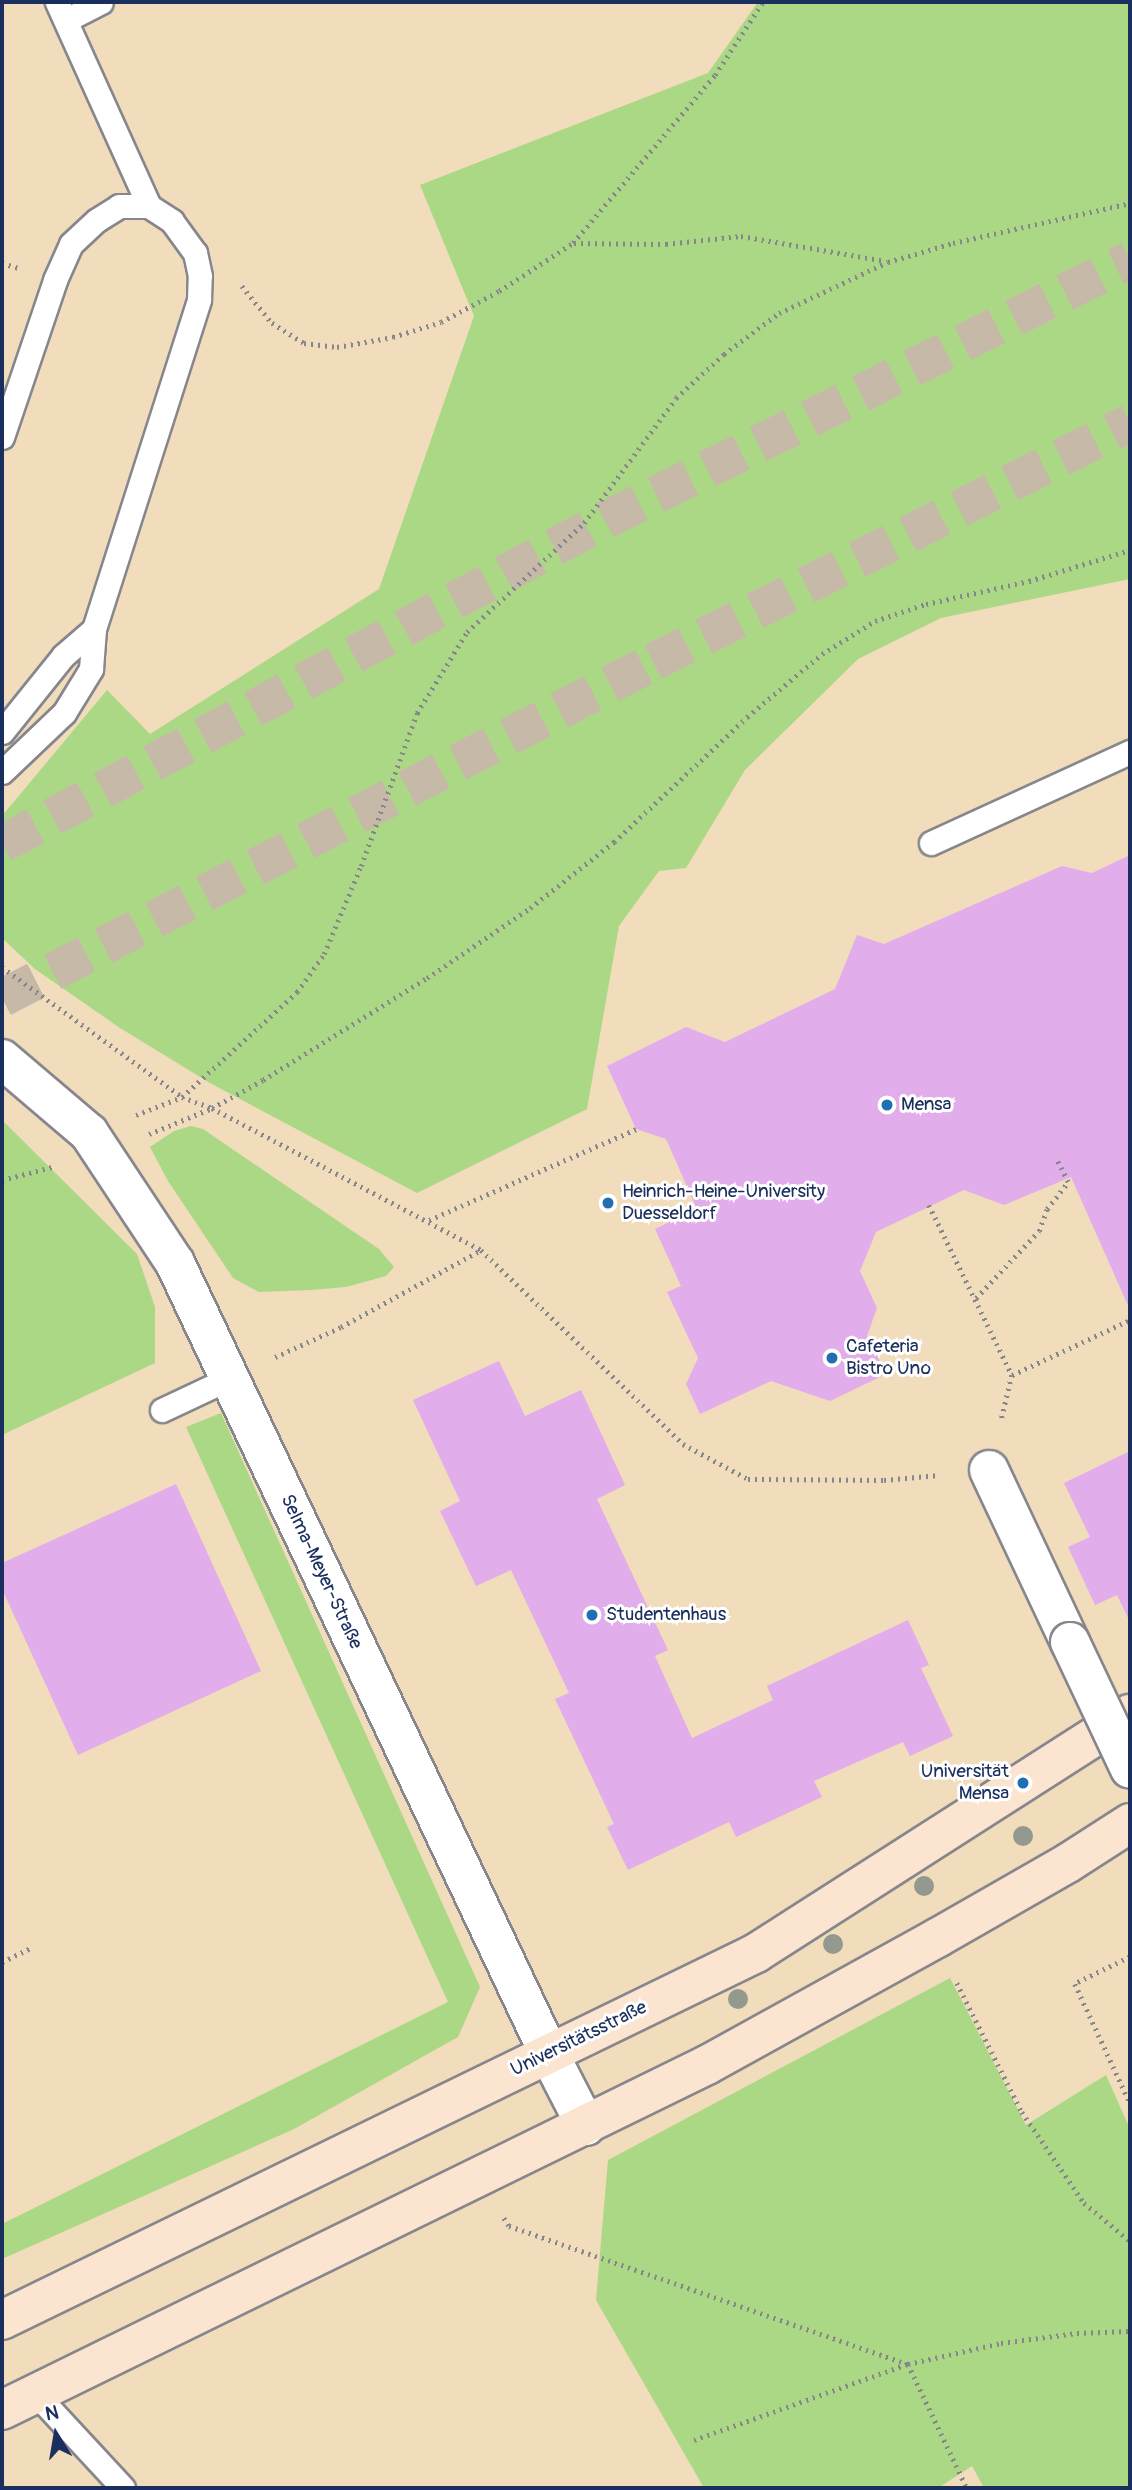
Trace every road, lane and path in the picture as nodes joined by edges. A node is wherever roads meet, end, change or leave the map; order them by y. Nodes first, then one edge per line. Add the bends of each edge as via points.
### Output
1 (100, 2) edge
2 (763, 2) edge
3 (61, 11) edge
4 (1130, 203) edge
5 (149, 206) junction
6 (573, 243) junction
7 (195, 253) junction
8 (888, 262) junction
9 (2, 437) edge
10 (1130, 550) edge
11 (94, 629) junction
12 (2, 732) edge
13 (1130, 752) edge
14 (2, 772) edge
15 (932, 843) dead end
16 (2, 967) edge
17 (2, 1059) edge
18 (182, 1097) junction
19 (212, 1108) junction
20 (636, 1129) dead end
21 (97, 1143) junction
22 (1056, 1158) dead end
23 (929, 1205) dead end
24 (428, 1220) junction
25 (481, 1250) junction
26 (976, 1298) junction
27 (1130, 1320) edge
28 (1012, 1375) junction
29 (230, 1378) junction
30 (162, 1410) dead end
31 (989, 1470) junction
32 (1130, 1714) edge
33 (1130, 1769) edge
34 (1130, 1823) edge
35 (937, 1938) junction
36 (31, 1948) dead end
37 (1130, 1957) edge
38 (2, 1962) edge
39 (549, 2054) junction
40 (1130, 2103) edge
41 (586, 2126) junction
42 (477, 2175) junction
43 (1130, 2241) edge
44 (2, 2320) edge
45 (1130, 2332) edge
46 (908, 2364) junction
47 (37, 2394) junction
48 (2, 2410) edge
49 (694, 2440) dead end
50 (123, 2488) edge
51 (967, 2488) edge

1 - 3 lane
2 - 6 path via 715,75
3 - 5 lane
4 - 8 path
5 - 7 lane via 172,221
5 - 9 lane via 119,206 71,244
6 - 7 path via 441,323 337,348 304,343 271,323 224,263
6 - 8 path via 666,244 741,236
7 - 11 lane via 199,299
8 - 18 path via 779,313 724,354 676,398 584,523 467,632 417,713 324,954 297,992
10 - 19 path via 1029,581 926,604 864,628 822,654 747,717 614,842 530,908 426,978
11 - 12 lane via 63,656
11 - 14 lane via 91,669 64,713
13 - 15 lane
16 - 18 path
17 - 21 street, Selma-Meyer-Straße
18 - 19 path
18 - 21 path
19 - 21 path
19 - 24 path
20 - 24 path
21 - 29 street, Selma-Meyer-Straße via 175,1263
22 - 26 path via 1068,1182 1047,1209 1039,1231
23 - 26 path
24 - 25 path
25 - 29 path via 341,1327
25 - 31 path via 683,1444 748,1479 884,1480
26 - 28 path
27 - 28 path
28 - 31 path
29 - 30 lane
29 - 39 street, Selma-Meyer-Straße
31 - 33 street, bridge
32 - 39 street, Universitätsstraße via 756,1952
34 - 35 street
35 - 41 street
35 - 43 path via 1022,2112 1084,2203
36 - 38 path
37 - 40 path via 1075,1984
39 - 41 street, Selma-Meyer-Straße
39 - 44 street, Universitätsstraße
41 - 42 street
42 - 46 path via 509,2226
42 - 47 street
45 - 46 path via 1077,2333 1001,2343
46 - 49 path
46 - 51 path
47 - 48 street
47 - 50 lane

